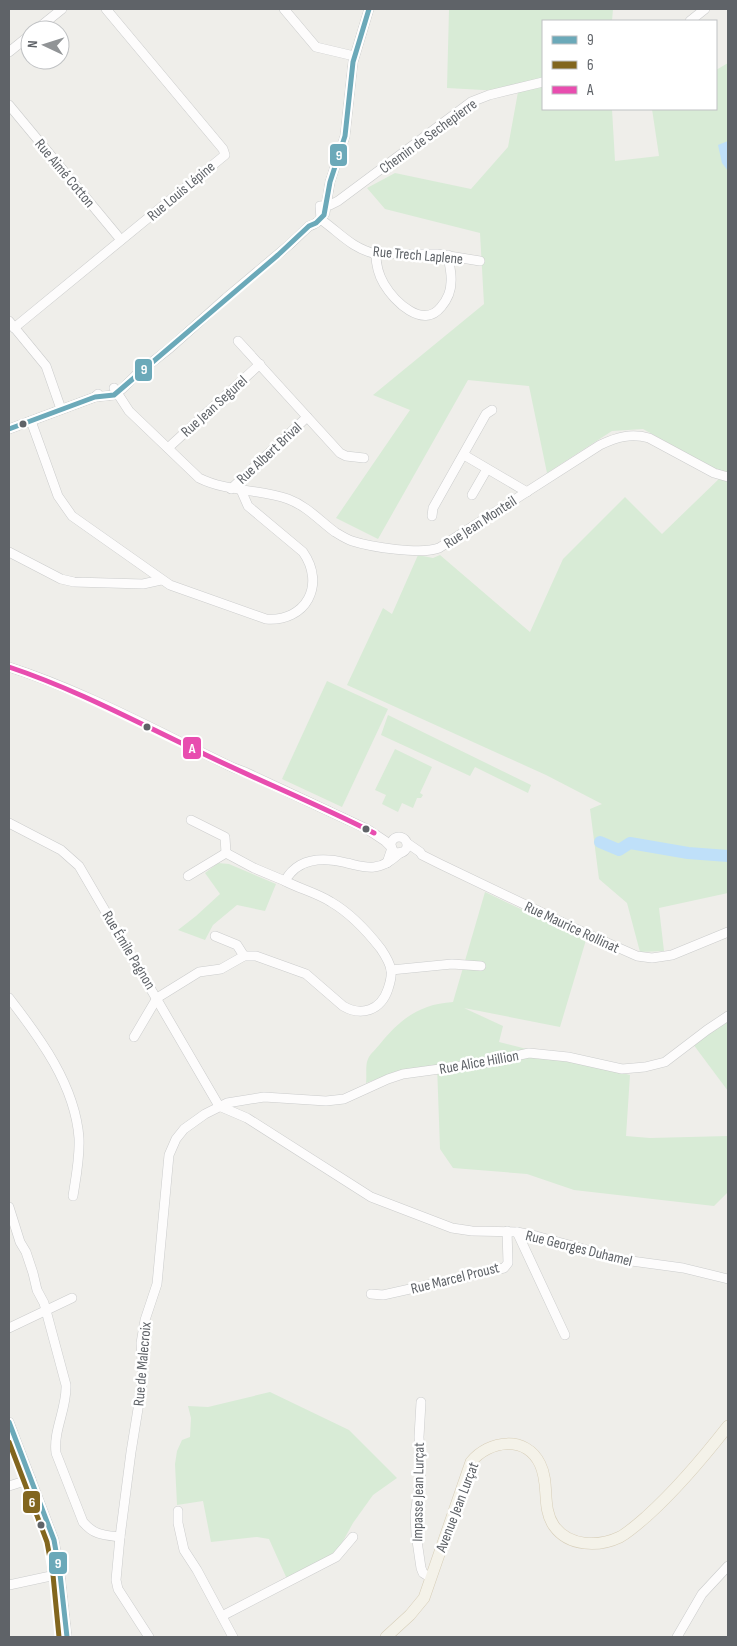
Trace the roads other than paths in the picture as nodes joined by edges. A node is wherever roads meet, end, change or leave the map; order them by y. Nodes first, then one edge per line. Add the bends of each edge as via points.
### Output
1 (62, 9) edge
2 (106, 9) edge
3 (284, 9) edge
4 (369, 9) edge
5 (705, 9) edge
6 (48, 20) edge
7 (691, 20) edge
8 (20, 43) edge
9 (9, 52) edge
10 (354, 56) junction
11 (542, 82) edge
12 (9, 105) edge
13 (322, 211) junction
14 (121, 240) junction
15 (376, 254) junction
16 (448, 255) junction
17 (480, 261) dead end
18 (12, 325) edge
19 (238, 342) dead end
20 (260, 364) junction
21 (116, 390) junction
22 (99, 397) junction
23 (61, 409) junction
24 (492, 410) dead end
25 (129, 411) junction
26 (307, 417) junction
27 (30, 421) junction
28 (9, 429) edge
29 (168, 448) junction
30 (464, 455) junction
31 (364, 458) dead end
32 (487, 469) junction
33 (728, 477) edge
34 (231, 488) junction
35 (241, 490) junction
36 (527, 492) junction
37 (472, 495) dead end
38 (432, 516) dead end
39 (9, 552) edge
40 (161, 580) junction
41 (9, 667) edge
42 (191, 820) dead end
43 (9, 823) edge
44 (374, 832) junction
45 (396, 837) junction
46 (392, 848) junction
47 (404, 849) junction
48 (226, 853) junction
49 (388, 862) junction
50 (188, 876) dead end
51 (285, 881) junction
52 (728, 932) edge
53 (215, 936) dead end
54 (244, 956) junction
55 (480, 966) dead end
56 (391, 970) junction
57 (9, 998) edge
58 (157, 998) junction
59 (728, 1016) edge
60 (134, 1037) dead end
61 (219, 1106) junction
62 (74, 1196) dead end
63 (9, 1207) edge
64 (507, 1232) junction
65 (517, 1232) junction
66 (728, 1279) edge
67 (371, 1294) dead end
68 (72, 1298) dead end
69 (46, 1311) junction
70 (9, 1328) edge
71 (565, 1335) dead end
72 (421, 1402) dead end
73 (9, 1422) edge
74 (728, 1426) edge
75 (31, 1479) junction
76 (9, 1486) edge
77 (178, 1511) dead end
78 (353, 1537) dead end
79 (120, 1538) junction
80 (728, 1566) edge
81 (60, 1574) junction
82 (431, 1578) junction
83 (9, 1585) edge
84 (222, 1616) junction
85 (67, 1637) edge
86 (149, 1637) edge
87 (233, 1637) edge
88 (386, 1637) edge
89 (677, 1637) edge

1 - 6 street
2 - 14 street, Rue Louis Lépine via 225,155
3 - 10 street via 316,47
4 - 10 street
5 - 7 street
8 - 9 street
10 - 13 street via 345,136 330,182 325,188
11 - 13 street, Chemin de Sechepierre via 472,102
12 - 14 street, Rue Aimé Cotton
13 - 15 street, Rue Trech Laplene via 333,228 350,244
13 - 21 street via 289,245
14 - 18 street, Rue Louis Lépine
15 - 16 street, Rue Trech Laplene
15 - 16 street via 376,268 384,285 401,304 418,316 438,312 449,292 452,281
16 - 17 street, Rue Trech Laplene
18 - 23 street via 46,366
19 - 20 street
20 - 26 street
20 - 29 street, Rue Jean Segurel
21 - 22 street via 114,395
21 - 25 street, Rue Jean Monteil
22 - 23 street
22 - 25 street, Rue Jean Monteil via 114,401
23 - 27 street
24 - 30 street via 486,414
25 - 29 street, Rue Jean Monteil
26 - 31 street via 340,453
26 - 34 street, Rue Albert Brival
27 - 28 street
27 - 40 street via 66,509
29 - 34 street, Rue Jean Monteil via 200,478
30 - 32 street
30 - 38 street via 433,508
32 - 36 street
32 - 37 street
33 - 36 street, Rue Jean Monteil via 714,473 659,442 637,435 614,438 600,445
34 - 35 street, Rue Jean Monteil
35 - 36 street, Rue Jean Monteil via 291,500 350,540 423,552 451,542
35 - 40 street via 248,506 303,552 310,562 314,579 305,605 286,618 266,619
39 - 40 street via 61,579 74,582 143,584
41 - 44 street via 45,678 103,704
42 - 48 street via 225,837
43 - 58 street, Rue Émile Pagnon via 61,850 79,866
44 - 45 street
44 - 46 street
45 - 46 street
45 - 47 street via 402,837
46 - 47 street via 396,852
46 - 49 street
47 - 49 street
47 - 52 street, Rue Maurice Rollinat via 637,956 672,955
48 - 50 street
48 - 51 street
49 - 51 street via 372,868 335,860 313,860 294,868
51 - 56 street via 340,907 382,951
53 - 54 street via 237,945
54 - 56 street via 256,956 306,974 343,1006 355,1011 367,1011 378,1006 386,995
54 - 58 street via 221,969 199,972
55 - 56 street via 452,964
57 - 62 street via 54,1064 70,1098 79,1137
58 - 60 street
58 - 61 street, Rue Émile Pagnon
59 - 61 street, Rue Alice Hillion via 665,1062 645,1068 622,1069 568,1057 529,1053 403,1074 344,1098 326,1101 264,1098
61 - 64 street, Rue Georges Duhamel via 247,1118 372,1198 452,1228
61 - 79 street, Rue de Malecroix via 184,1129 169,1154 157,1284 140,1343 143,1378
63 - 69 street
64 - 65 street, Rue Georges Duhamel
64 - 67 street, Rue Marcel Proust via 508,1263 504,1268 383,1295
65 - 66 street, Rue Georges Duhamel via 624,1260 683,1268
65 - 71 street
68 - 69 street
69 - 70 street
69 - 79 street via 67,1396 54,1443 56,1453 83,1522 90,1530
72 - 82 street, Impasse Jean Lurçat via 421,1470 416,1534 421,1568
73 - 75 street
74 - 82 main road, Avenue Jean Lurçat via 701,1460 640,1522 620,1537 596,1543 570,1539 554,1527 547,1510 543,1470 534,1455 513,1445 487,1448 471,1462
75 - 76 street
75 - 81 street via 54,1540
77 - 84 street via 184,1550
78 - 84 street via 336,1558
79 - 86 street, Rue de Malecroix via 118,1589
80 - 89 street via 702,1594
81 - 83 street
81 - 85 street
82 - 88 main road, Avenue Jean Lurçat via 418,1606
84 - 87 street

